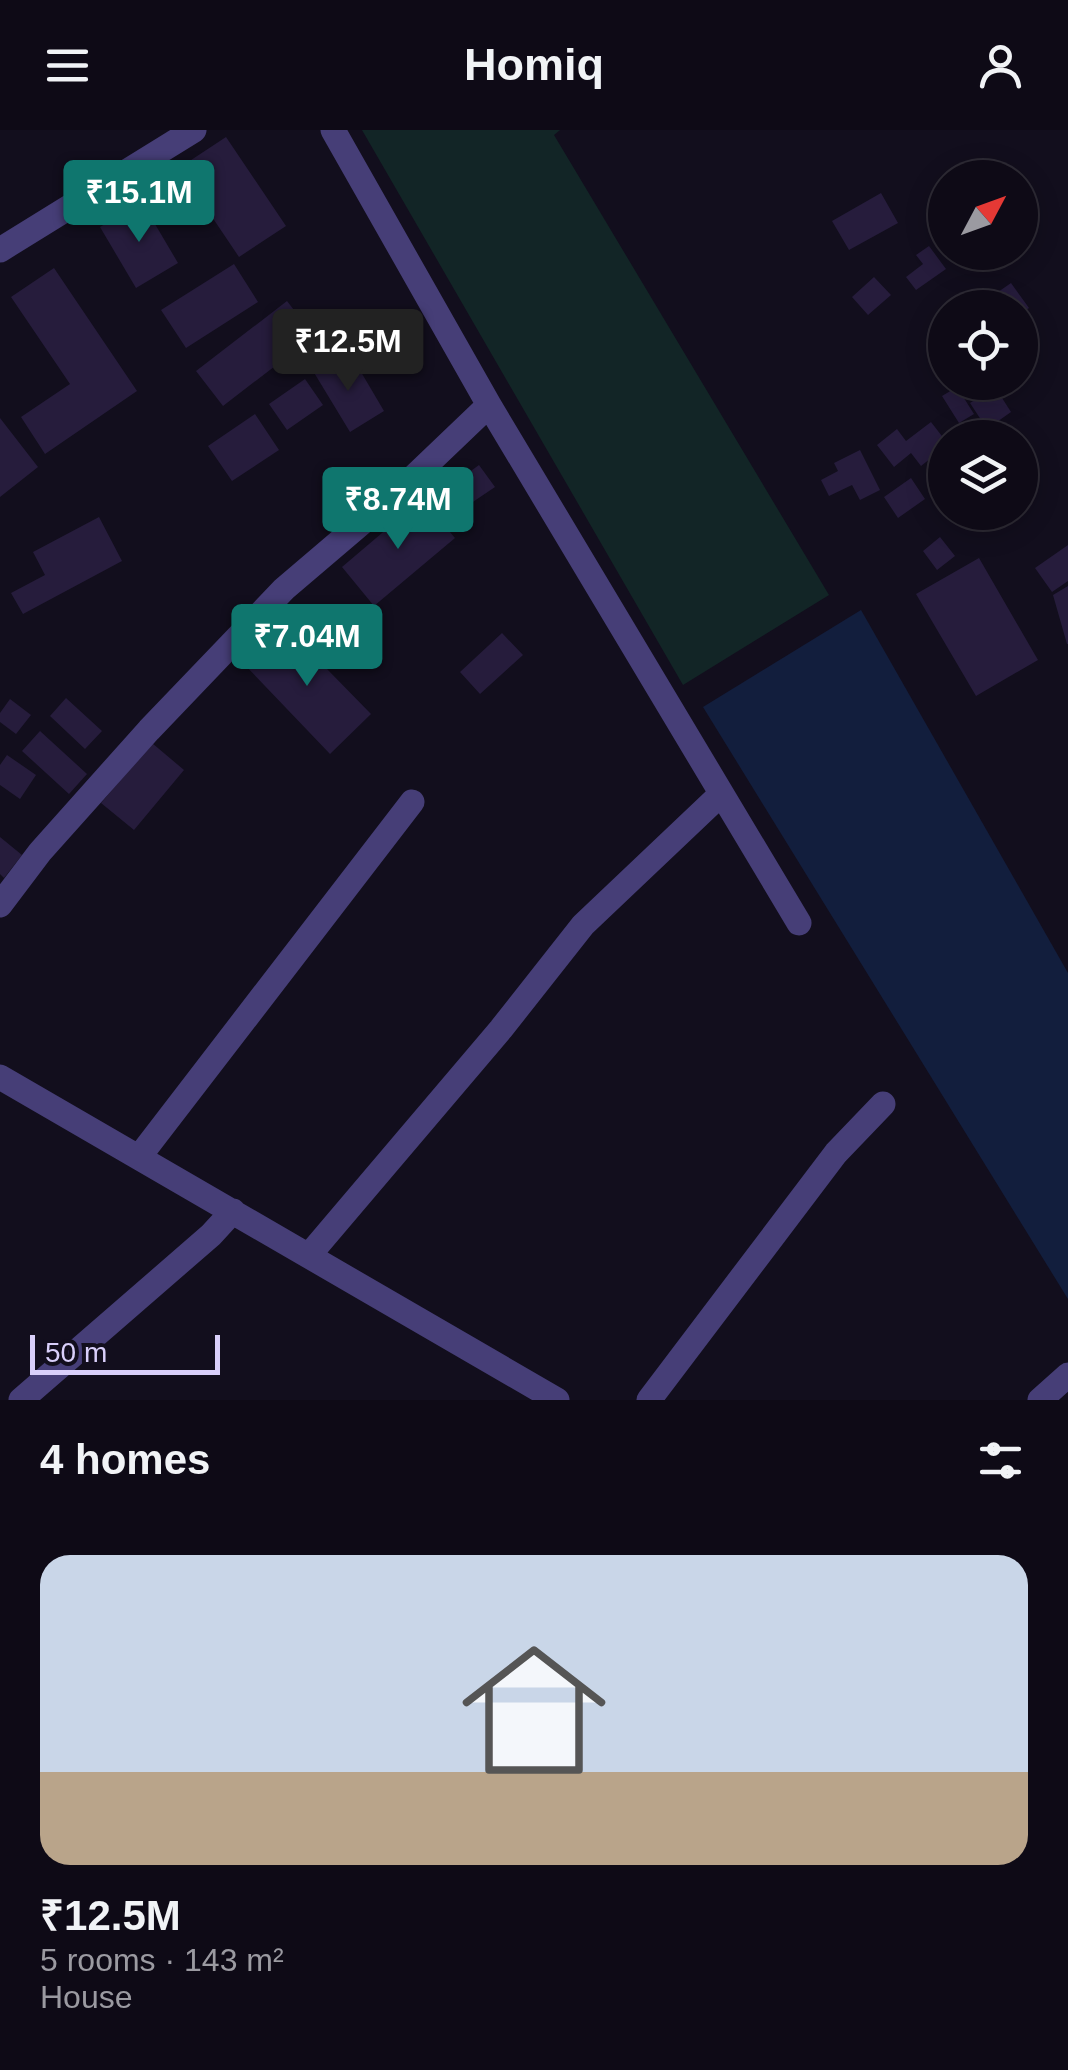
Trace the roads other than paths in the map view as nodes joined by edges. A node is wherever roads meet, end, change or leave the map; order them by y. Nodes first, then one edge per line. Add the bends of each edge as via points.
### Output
1 (194, 130) edge
2 (334, 130) edge
3 (0, 250) edge
4 (489, 405) junction
5 (720, 795) junction
6 (412, 802) dead end
7 (0, 905) edge
8 (799, 923) dead end
9 (0, 1077) edge
10 (883, 1104) dead end
11 (139, 1157) junction
12 (233, 1211) junction
13 (310, 1254) junction
14 (1068, 1375) edge
15 (21, 1400) edge
16 (557, 1400) edge
17 (649, 1400) edge
18 (1040, 1400) edge

1 - 3 street
2 - 4 street
4 - 5 street
4 - 7 street via 284,589 137,744
5 - 8 street
5 - 13 street via 583,925
6 - 11 street
9 - 11 street
10 - 17 street via 836,1154
11 - 12 street
12 - 13 street
12 - 15 street
13 - 16 street
14 - 18 street

